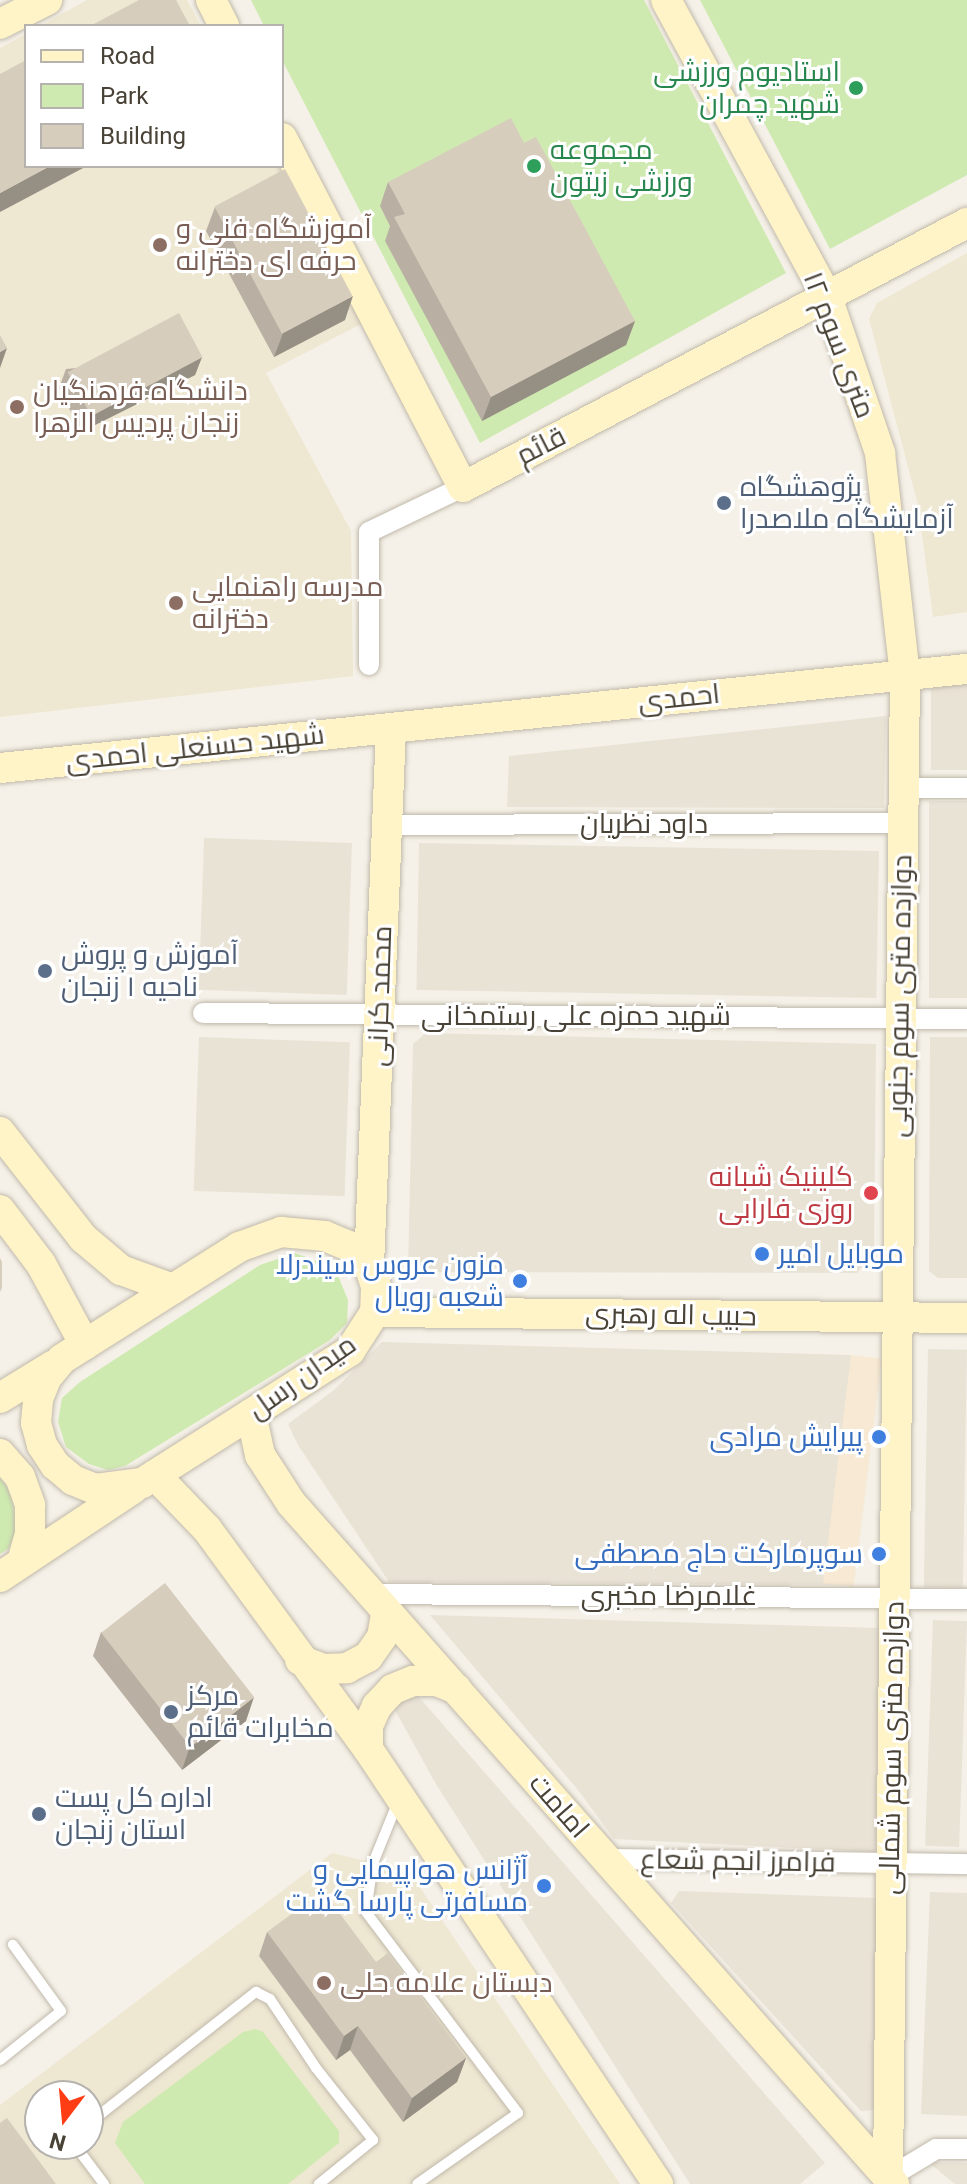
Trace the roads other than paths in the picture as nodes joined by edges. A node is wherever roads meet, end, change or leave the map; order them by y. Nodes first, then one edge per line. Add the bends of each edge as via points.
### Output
1 (47, 0) edge
2 (211, 0) edge
3 (666, 0) edge
4 (0, 24) edge
5 (223, 24) edge
6 (284, 142) edge
7 (967, 223) edge
8 (827, 297) junction
9 (463, 487) junction
10 (369, 665) dead end
11 (967, 669) edge
12 (905, 675) junction
13 (391, 728) junction
14 (0, 768) edge
15 (903, 788) junction
16 (967, 788) edge
17 (902, 823) junction
18 (386, 825) junction
19 (203, 1013) dead end
20 (379, 1014) junction
21 (900, 1018) junction
22 (967, 1019) edge
23 (0, 1132) edge
24 (0, 1210) edge
25 (369, 1265) junction
26 (173, 1289) junction
27 (375, 1312) junction
28 (897, 1318) junction
29 (967, 1318) edge
30 (73, 1352) junction
31 (0, 1398) edge
32 (251, 1414) junction
33 (0, 1454) edge
34 (149, 1479) junction
35 (11, 1570) edge
36 (894, 1598) junction
37 (967, 1599) edge
38 (378, 1604) junction
39 (300, 1660) junction
40 (457, 1689) junction
41 (368, 1749) junction
42 (400, 1798) junction
43 (605, 1859) junction
44 (891, 1863) junction
45 (967, 1864) edge
46 (13, 1945) dead end
47 (0, 2060) edge
48 (104, 2111) edge
49 (967, 2149) edge
50 (86, 2160) edge
51 (887, 2182) edge
52 (104, 2184) edge
53 (319, 2184) edge
54 (417, 2184) edge
55 (658, 2184) edge

1 - 4 main road
2 - 5 main road
3 - 8 main road, ۱۲ متری سوم
6 - 9 main road
7 - 8 main road, قائم
8 - 9 main road, قائم
8 - 12 main road, ۱۲ متری سوم via 880,453
9 - 10 street via 369,532
11 - 12 main road, احمدی
12 - 13 main road, احمدی
12 - 15 main road, دوازده متری سوم جنوبی
13 - 14 main road, شهید حسنعلی احمدی
13 - 18 main road, محمد کرانی
15 - 16 street
15 - 17 main road, دوازده متری سوم جنوبی
17 - 18 street, داود نظریان
17 - 21 main road, دوازده متری سوم جنوبی
18 - 20 main road, محمد کرانی
19 - 20 street, شهید حمزه علی رستمخانی
20 - 21 street, شهید حمزه علی رستمخانی
20 - 25 main road, محمد کرانی
21 - 22 street, شهید حمزه علی رستمخانی
21 - 28 main road, دوازده متری سوم جنوبی
23 - 26 main road via 83,1238 121,1270
24 - 30 main road via 41,1264
25 - 26 main road, میدان رسل via 349,1246 325,1236 281,1232 239,1247
25 - 27 main road, میدان رسل via 376,1287
26 - 30 main road, میدان رسل
27 - 28 main road, حبیب اله رهبری
27 - 32 main road, میدان رسل via 350,1351
28 - 29 main road, حبیب اله رهبری
28 - 36 main road, دوازده متری سوم شمالی
30 - 31 main road
30 - 34 main road, میدان رسل via 47,1377 38,1399 36,1423 42,1445 73,1480 95,1489
32 - 34 main road, میدان رسل
32 - 38 main road, امامت via 272,1480
33 - 35 main road via 20,1477 30,1505 30,1534
34 - 35 main road
34 - 39 main road via 207,1529
36 - 37 street, غلامرضا مخبری
36 - 38 street, غلامرضا مخبری
36 - 44 main road, دوازده متری سوم شمالی
38 - 39 main road via 382,1637 368,1657 347,1668 323,1669
38 - 40 main road, امامت
39 - 41 main road
40 - 41 main road via 436,1681 413,1681 393,1689 372,1716
40 - 43 main road, امامت
41 - 42 main road
42 - 54 lane via 373,1863 366,1912 518,2113
42 - 55 main road
43 - 44 street, فرامرز انجم شعاع
43 - 51 main road, امامت
44 - 45 street, فرامرز انجم شعاع
44 - 51 main road, دوازده متری سوم شمالی
46 - 47 lane via 61,2011
48 - 53 lane via 256,1992 270,1999 373,2140
49 - 51 street via 936,2149
50 - 52 lane

